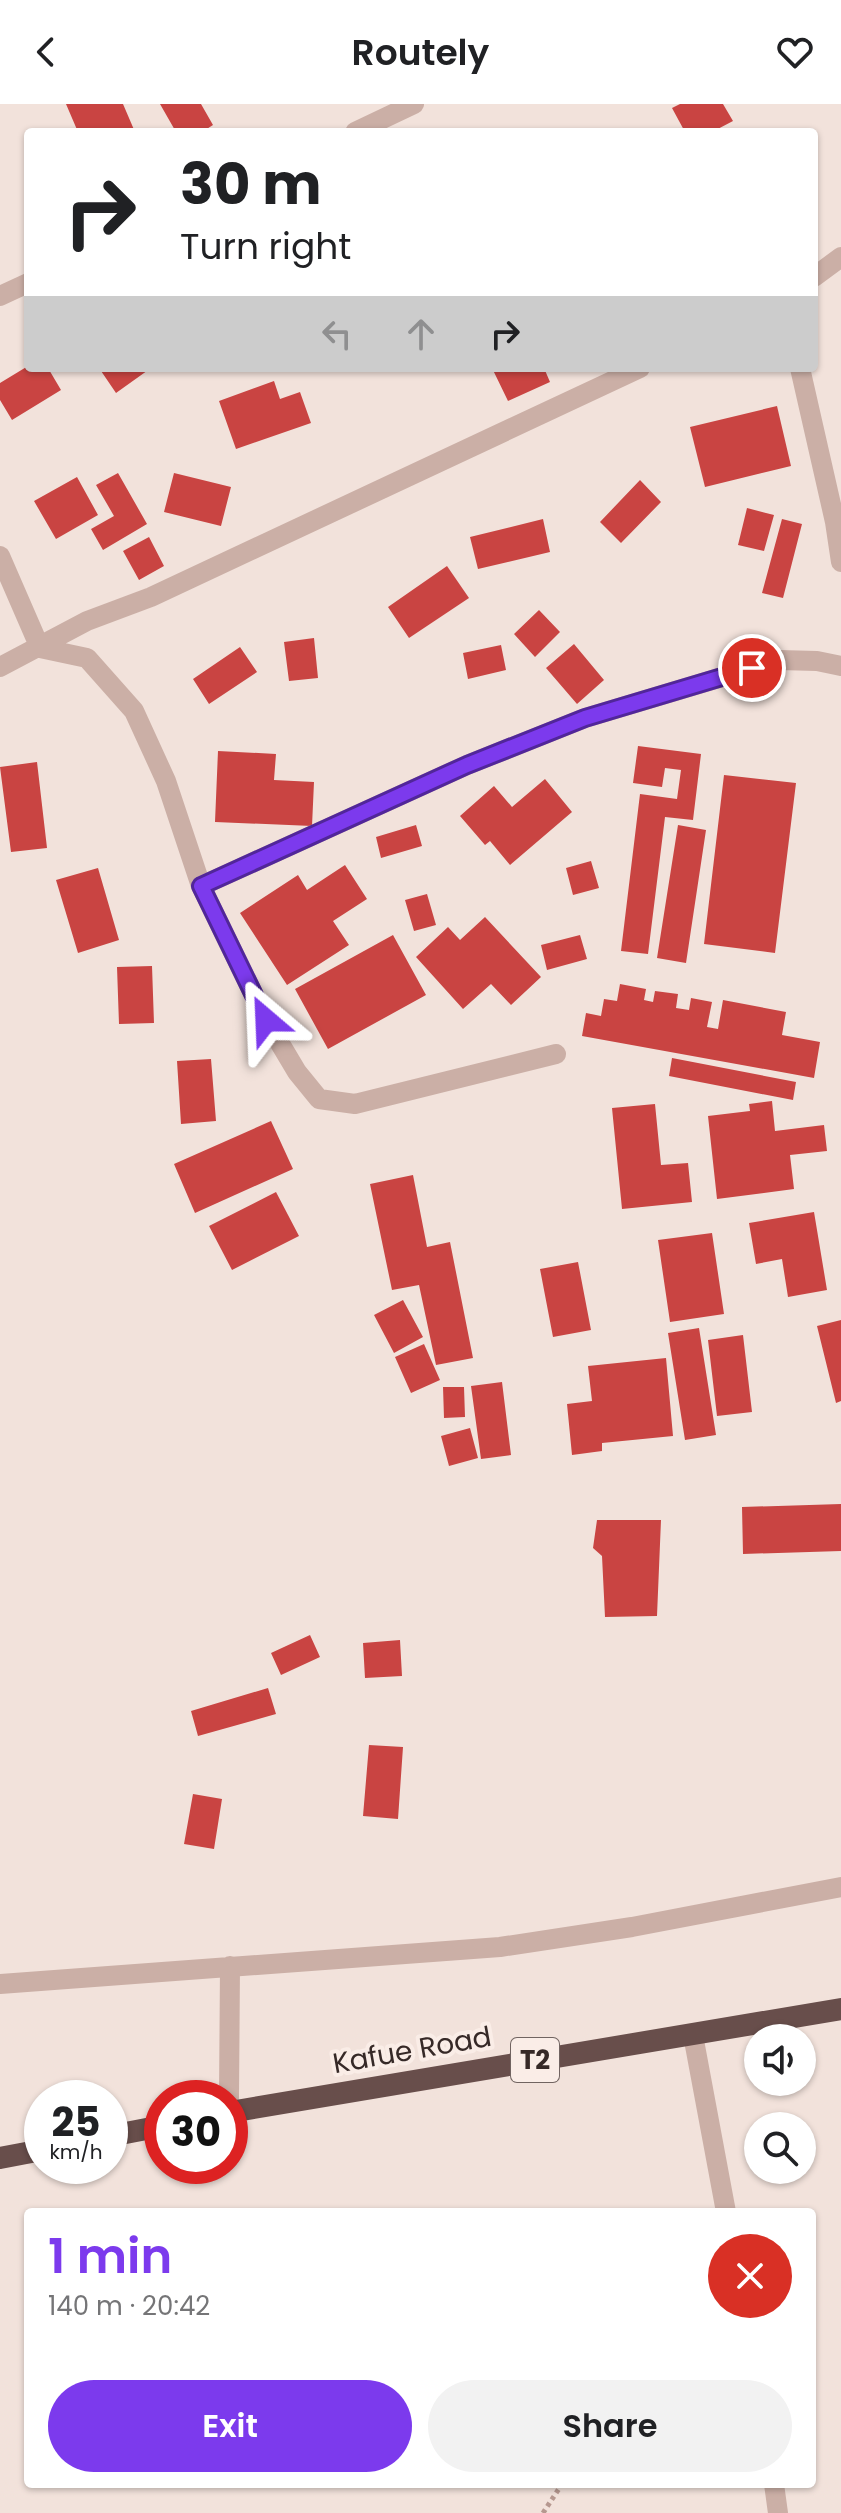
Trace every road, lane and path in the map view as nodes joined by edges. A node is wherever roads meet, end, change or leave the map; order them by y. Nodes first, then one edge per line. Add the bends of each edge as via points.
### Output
1 (414, 104) edge
2 (363, 128) edge
3 (841, 257) edge
4 (818, 274) edge
5 (24, 285) edge
6 (0, 296) edge
7 (631, 372) edge
8 (801, 372) edge
9 (0, 556) edge
10 (841, 562) edge
11 (40, 648) junction
12 (841, 666) edge
13 (0, 667) edge
14 (201, 886) junction
15 (556, 1054) dead end
16 (841, 1887) edge
17 (230, 1966) junction
18 (0, 1984) edge
19 (841, 2009) edge
20 (693, 2035) junction
21 (229, 2080) edge
22 (248, 2109) edge
23 (24, 2153) edge
24 (0, 2158) edge
25 (725, 2208) edge
26 (559, 2488) edge
27 (775, 2488) edge
28 (543, 2513) edge
29 (778, 2513) edge

1 - 2 street
3 - 4 street
5 - 6 street
7 - 11 street via 151,597 87,621
8 - 10 street
9 - 11 street
11 - 13 street
11 - 14 street via 87,658 134,711 166,781
12 - 14 street via 779,660 585,718 467,765
14 - 15 street via 266,1020 319,1099 355,1104
16 - 17 street via 500,1947
17 - 18 street
17 - 21 street
19 - 20 highway, Kafue Road / T2
20 - 22 highway, Kafue Road / T2
20 - 25 street
23 - 24 highway
26 - 28 path
27 - 29 street

